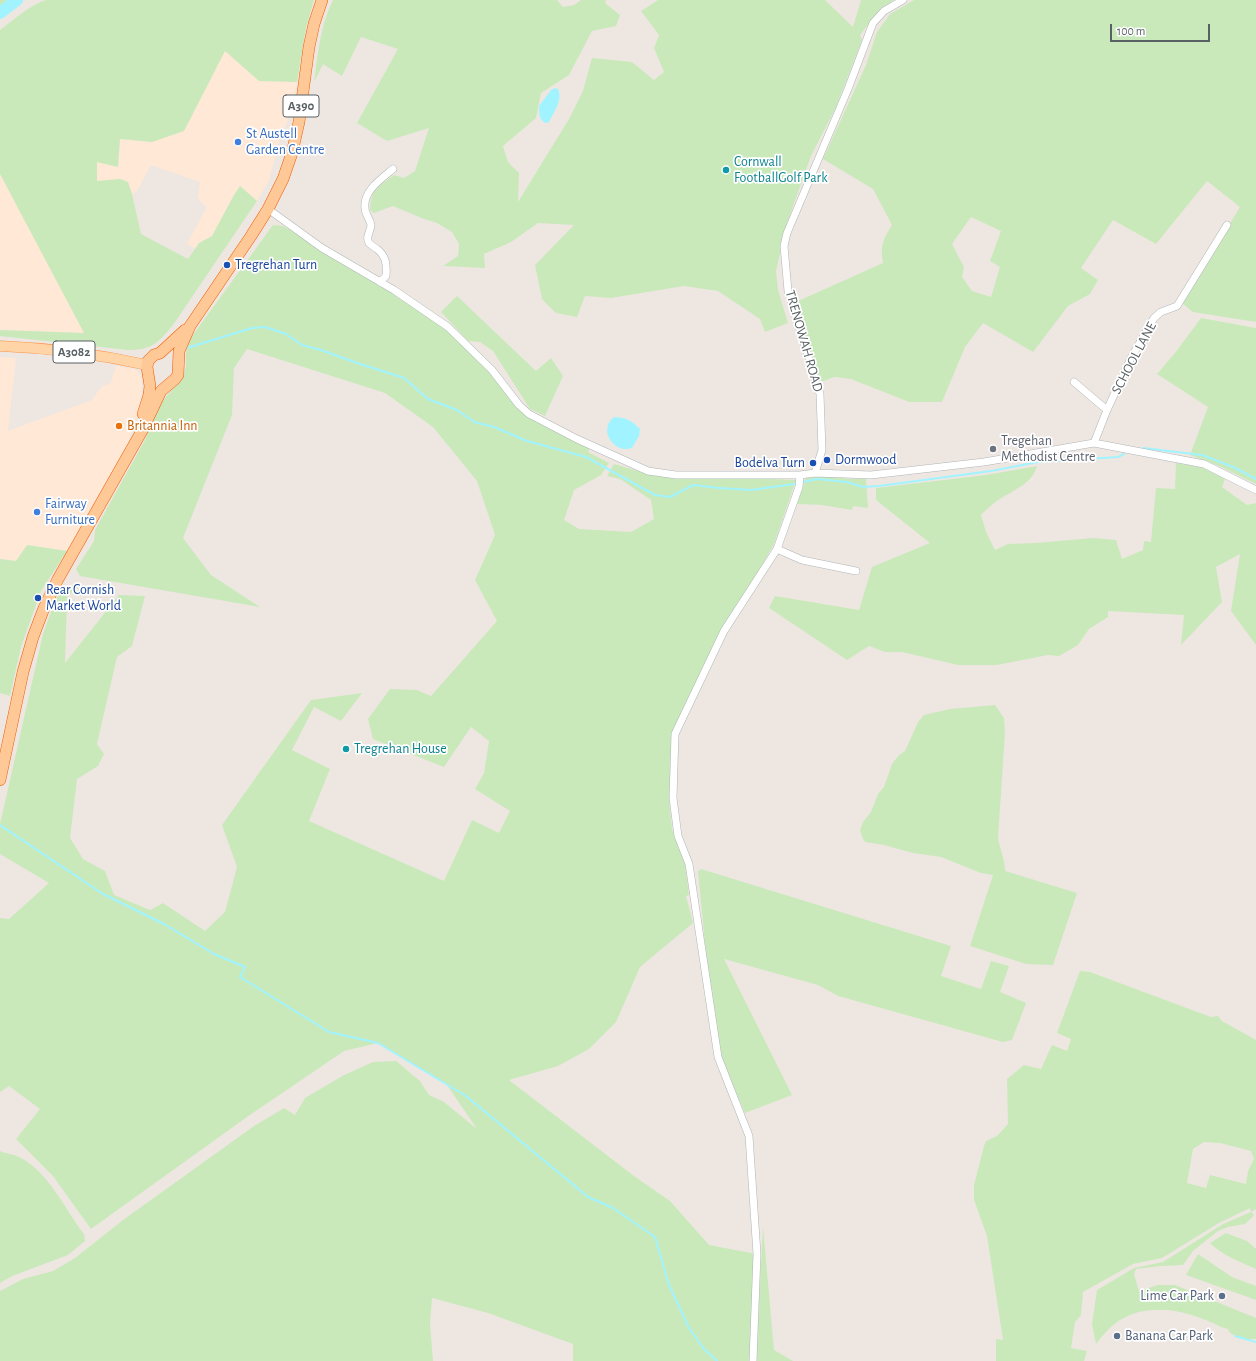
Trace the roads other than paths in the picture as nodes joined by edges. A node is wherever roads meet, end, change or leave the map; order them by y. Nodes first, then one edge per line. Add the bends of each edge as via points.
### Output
1 (322, 0) edge
2 (903, 0) edge
3 (392, 169) dead end
4 (268, 209) junction
5 (1227, 225) dead end
6 (380, 282) junction
7 (190, 326) junction
8 (0, 346) edge
9 (160, 353) junction
10 (178, 363) junction
11 (148, 370) junction
12 (1074, 382) dead end
13 (171, 383) junction
14 (1107, 410) junction
15 (1094, 443) junction
16 (131, 449) junction
17 (815, 473) junction
18 (799, 481) junction
19 (1256, 490) edge
20 (777, 549) junction
21 (856, 571) dead end
22 (0, 780) edge
23 (753, 1361) edge

1 - 4 highway, A390 via 309,47 299,122 292,153
2 - 17 street, TRENOWAH ROAD via 884,11 873,23 787,233 784,246 788,291 820,394 822,450
3 - 6 street via 370,190 365,204 371,228 368,239 386,260 386,276
4 - 6 street via 322,248
4 - 7 highway, A390
5 - 14 street, SCHOOL LANE via 1177,306 1161,312 1154,318 1131,358
6 - 18 street via 448,326 492,370 529,414 591,446 648,471 676,475
7 - 9 highway
7 - 10 highway via 179,351
8 - 11 main road, A3082 via 110,357
9 - 10 highway via 171,355
9 - 11 highway via 148,361
10 - 13 highway via 178,375
11 - 13 highway via 153,382 165,385
11 - 16 highway via 149,395
12 - 14 street
13 - 16 highway via 161,391
14 - 15 street, SCHOOL LANE
15 - 17 street via 984,462 879,474
15 - 19 street via 1204,464
16 - 22 highway via 44,608 23,672
17 - 18 street
18 - 20 street
20 - 21 street via 802,560
20 - 23 street via 724,630 675,734 673,791 678,836 689,864 718,1057 749,1136 757,1254

